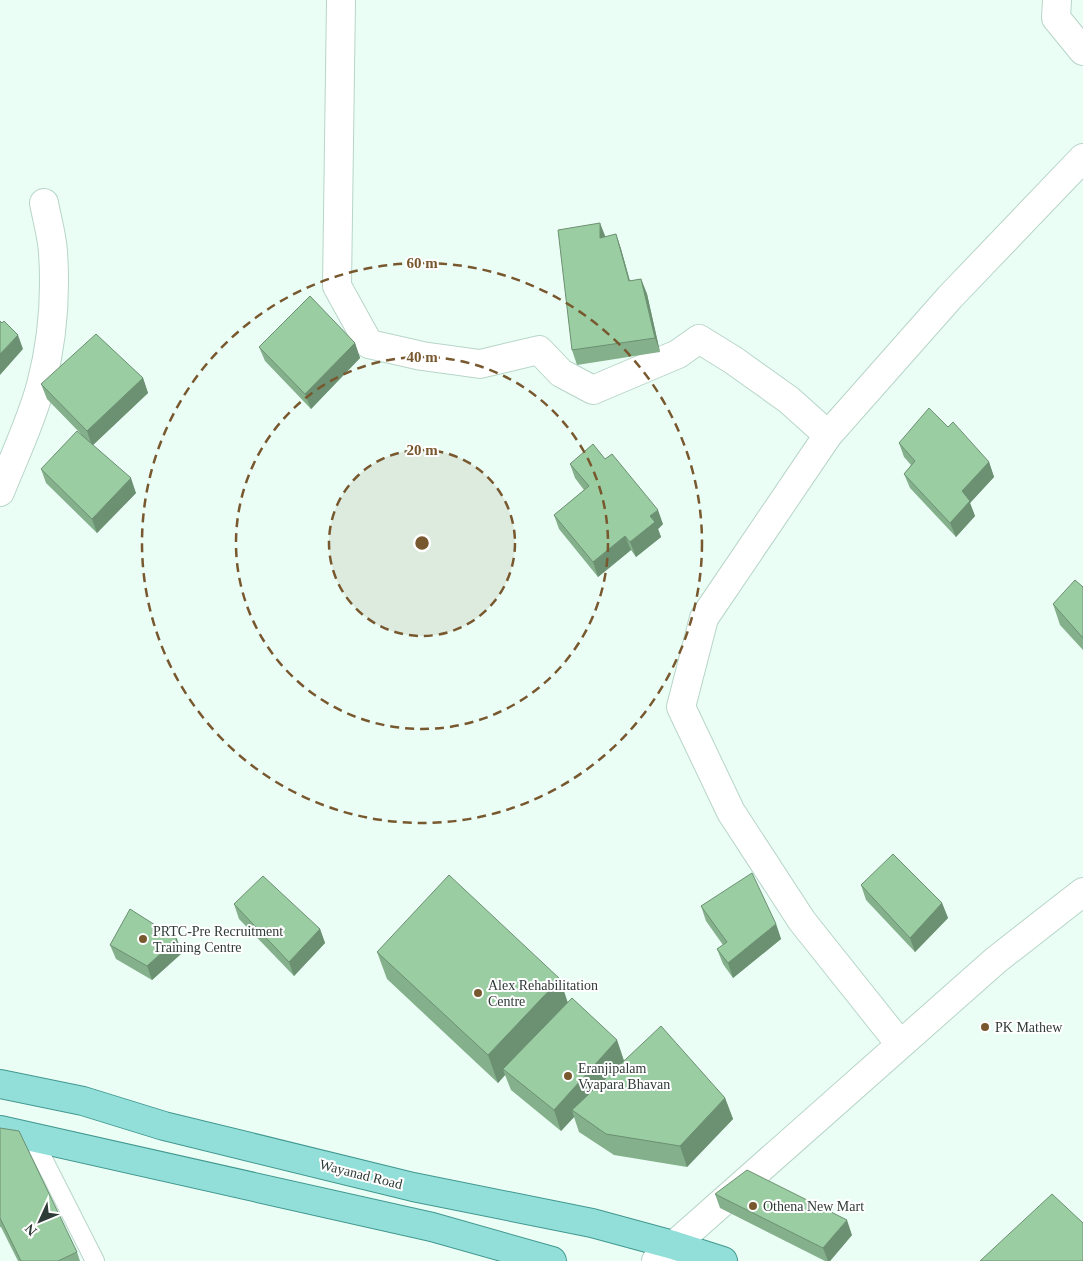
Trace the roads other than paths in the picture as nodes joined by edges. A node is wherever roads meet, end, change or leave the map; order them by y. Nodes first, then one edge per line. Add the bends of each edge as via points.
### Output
1 (341, 0) edge
2 (1057, 0) edge
3 (1083, 50) edge
4 (1083, 158) edge
5 (44, 203) dead end
6 (828, 435) junction
7 (0, 492) edge
8 (1083, 892) edge
9 (900, 1044) junction
10 (0, 1084) edge
11 (0, 1130) edge
12 (32, 1137) junction
13 (664, 1253) edge
14 (95, 1261) edge
15 (552, 1261) edge
16 (723, 1261) edge

1 - 6 street via 337,286 369,344 480,364 539,350 561,373 592,390 678,354 700,340 789,400
2 - 3 street via 1056,18
4 - 6 street via 950,297
5 - 7 street via 53,251 54,295 50,338 41,385
6 - 9 street via 704,618 681,706 730,812 802,921
8 - 9 street via 996,960
9 - 13 street
10 - 13 main road, Wayanad Road via 83,1100 164,1126 403,1184 592,1223
11 - 12 main road
12 - 14 lane
12 - 15 main road via 432,1227
13 - 16 main road, Wayanad Road

